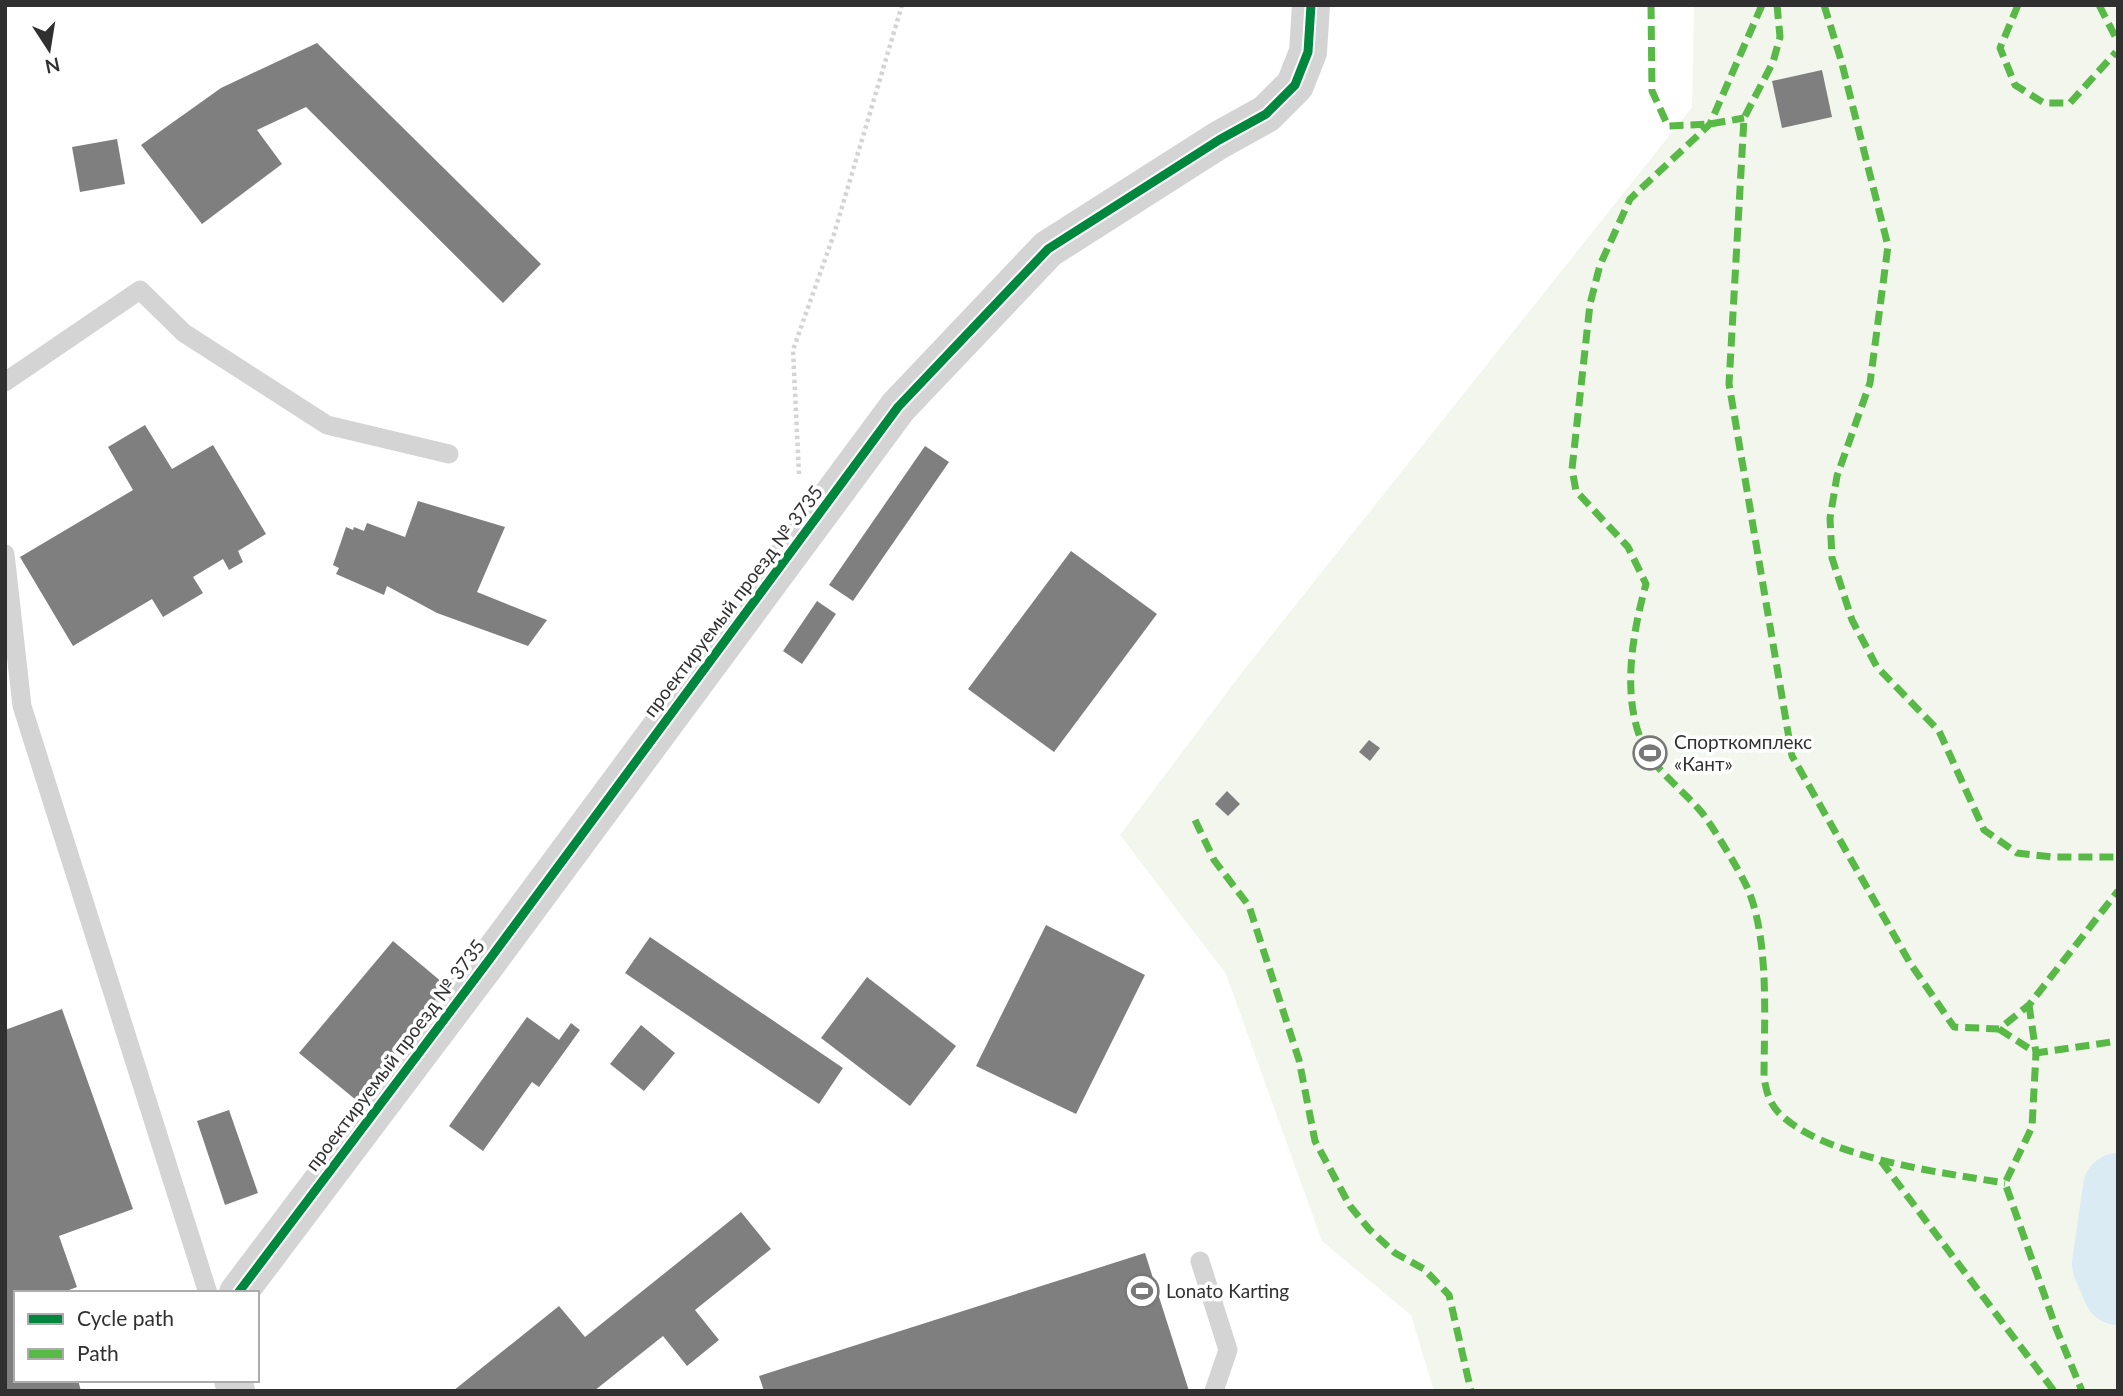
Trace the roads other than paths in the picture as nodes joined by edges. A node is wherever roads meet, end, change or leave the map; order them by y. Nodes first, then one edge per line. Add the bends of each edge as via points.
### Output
1 (1311, 5) edge
2 (5, 382) edge
3 (449, 454) dead end
4 (5, 554) edge
5 (1200, 1261) dead end
6 (207, 1291) edge
7 (240, 1291) edge
8 (1214, 1391) edge

1 - 7 street, проектируемый проезд № 3735 via 1308,52 1295,85 1266,114 1048,249 898,407
2 - 3 lane via 140,290 184,333 327,425
4 - 6 lane via 22,706
5 - 8 lane via 1228,1350

